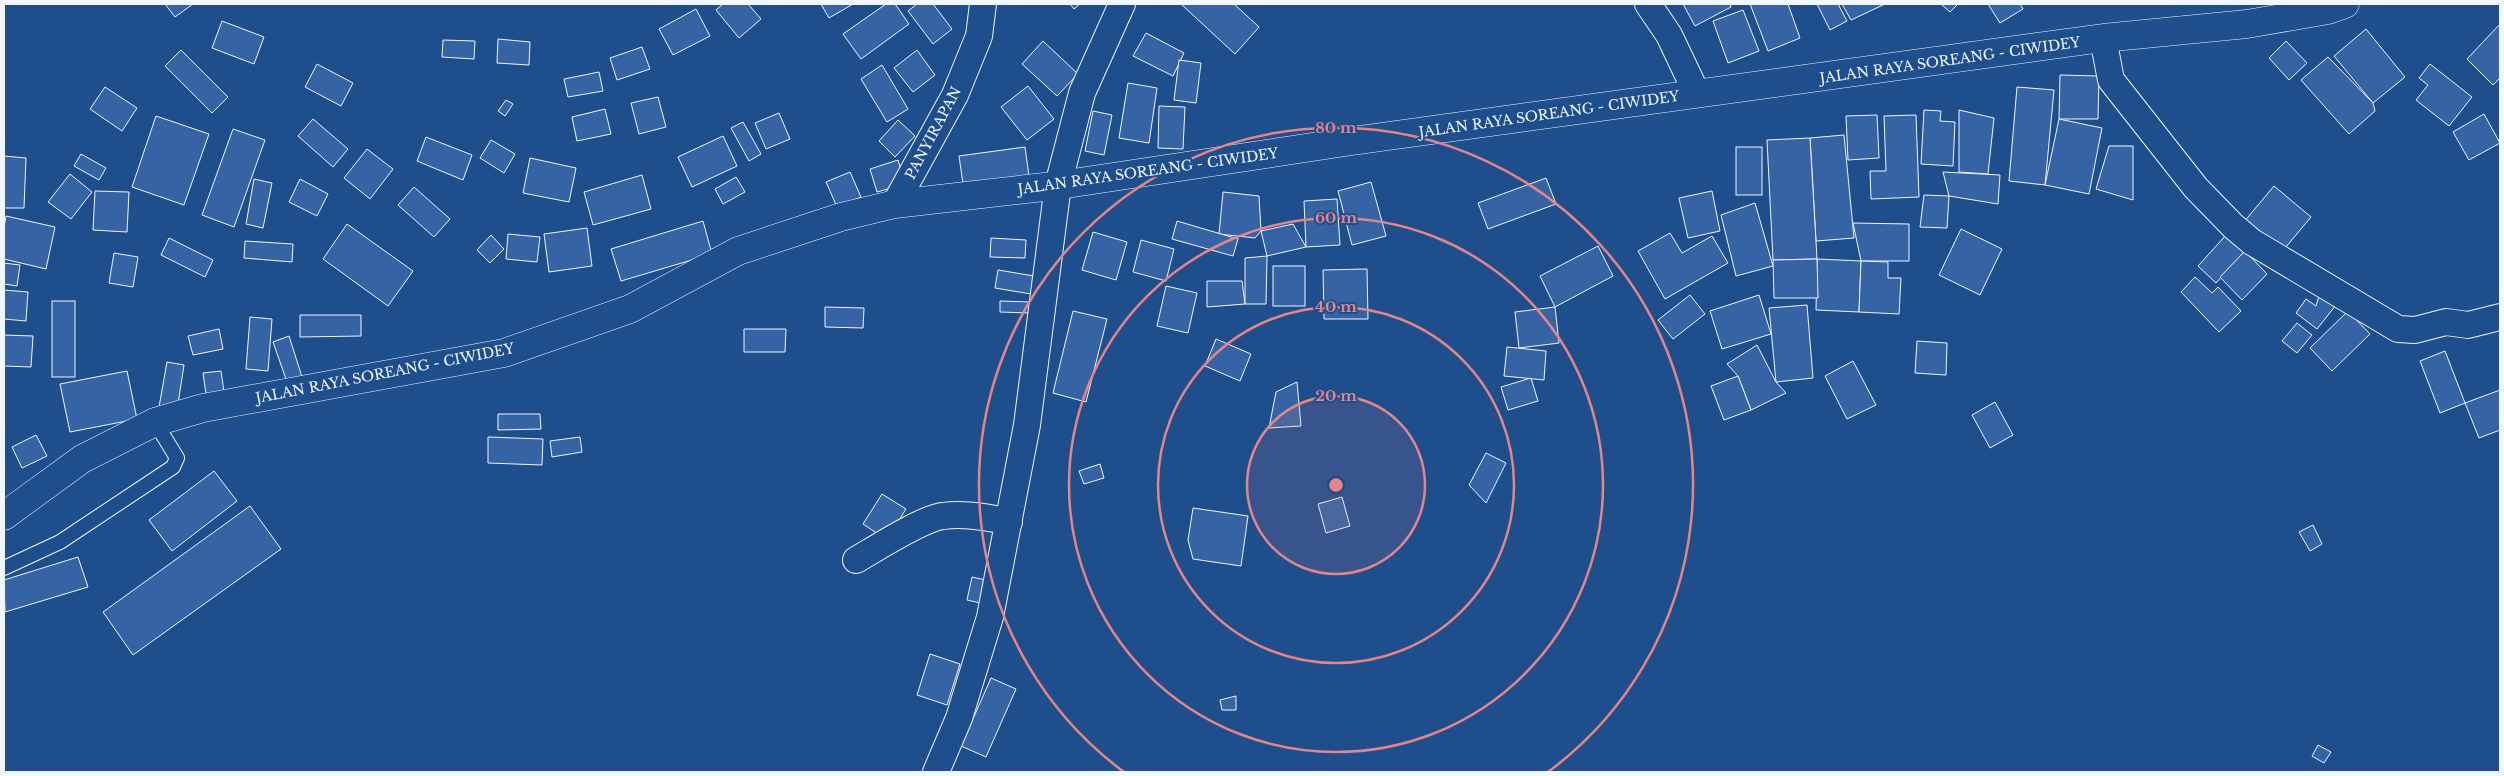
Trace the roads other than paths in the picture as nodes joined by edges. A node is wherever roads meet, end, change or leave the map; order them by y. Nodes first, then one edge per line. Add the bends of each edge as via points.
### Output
1 (983, 4) edge
2 (1122, 4) edge
3 (1648, 4) edge
4 (2345, 4) edge
5 (2103, 38) junction
6 (1698, 94) junction
7 (1058, 185) junction
8 (895, 204) junction
9 (2500, 317) edge
10 (155, 422) junction
11 (4, 516) edge
12 (1009, 522) junction
13 (856, 560) dead end
14 (4, 568) edge
15 (936, 772) edge

1 - 8 street, PANYIRAPAN via 978,36 955,95
2 - 7 street via 1082,94
3 - 6 street via 1669,35
4 - 5 highway, JALAN RAYA SOREANG - CIWIDEY via 2247,24
5 - 6 highway, JALAN RAYA SOREANG - CIWIDEY
5 - 9 street via 2110,80 2196,188 2252,242 2398,329 2415,330 2446,322 2468,325
6 - 7 highway, JALAN RAYA SOREANG - CIWIDEY
7 - 8 highway, JALAN RAYA SOREANG - CIWIDEY
7 - 12 street via 1027,425
8 - 10 highway, JALAN RAYA SOREANG - CIWIDEY via 841,217 738,251 630,309 504,352 203,408
10 - 11 highway, JALAN RAYA SOREANG - CIWIDEY via 82,459
10 - 14 lane via 177,458 174,467 60,542
12 - 13 street via 968,515 941,516
12 - 15 street via 990,617 959,718

